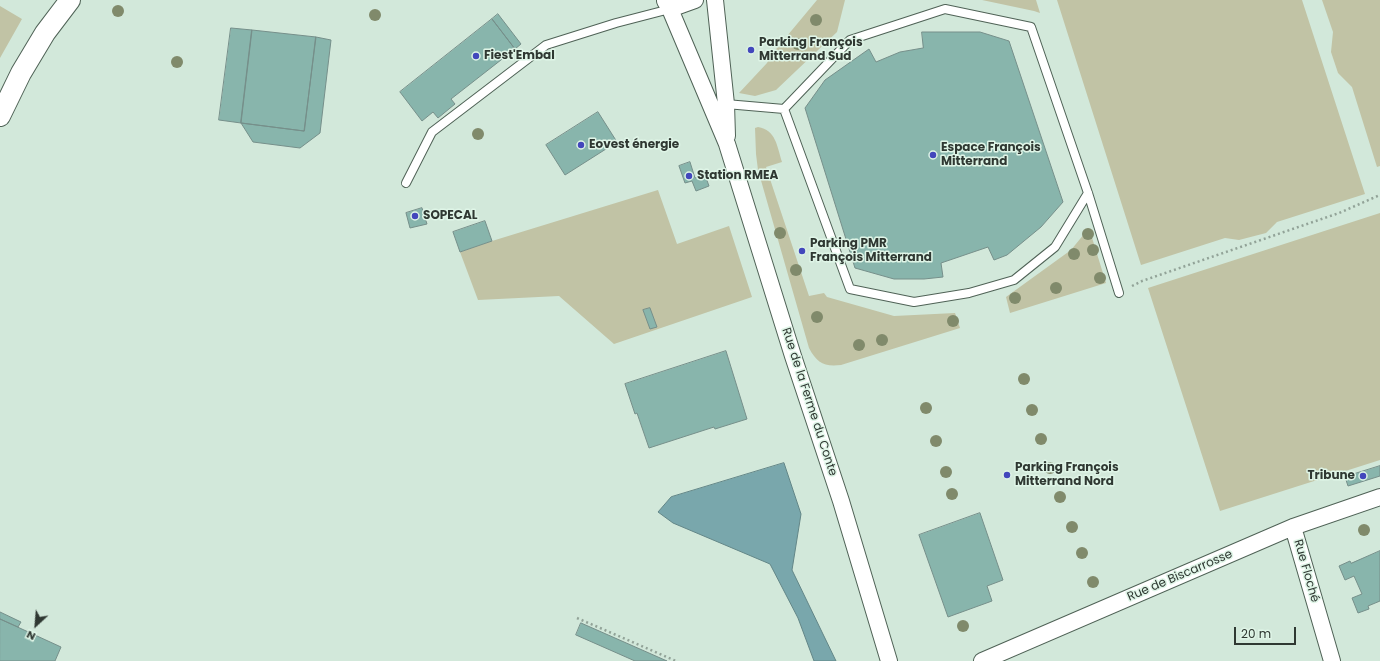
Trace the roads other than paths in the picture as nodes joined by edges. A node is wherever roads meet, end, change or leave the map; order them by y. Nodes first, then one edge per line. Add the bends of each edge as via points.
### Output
1 (70, 0) edge
2 (695, 0) edge
3 (715, 0) edge
4 (668, 3) edge
5 (726, 104) junction
6 (784, 109) junction
7 (0, 116) edge
8 (727, 144) junction
9 (406, 183) dead end
10 (1088, 193) junction
11 (1119, 292) road end
12 (1380, 496) edge
13 (1293, 527) junction
14 (889, 661) edge
15 (982, 661) edge
16 (1332, 661) edge

1 - 7 street via 45,33
2 - 4 street
3 - 5 street, Rue de la Ferme du Conte
4 - 8 street, Rue de la Ferme du Conte
4 - 9 lane via 546,45 432,132
5 - 6 lane
5 - 8 street, Rue de la Ferme du Conte
6 - 10 lane via 850,40 945,9 1032,27
6 - 10 lane via 850,289 914,302 969,293 1014,280 1055,247
8 - 14 street, Rue de la Ferme du Conte via 841,501
10 - 11 lane
12 - 13 street, Rue de Biscarrosse
13 - 15 street, Rue de Biscarrosse
13 - 16 street, Rue Floché

